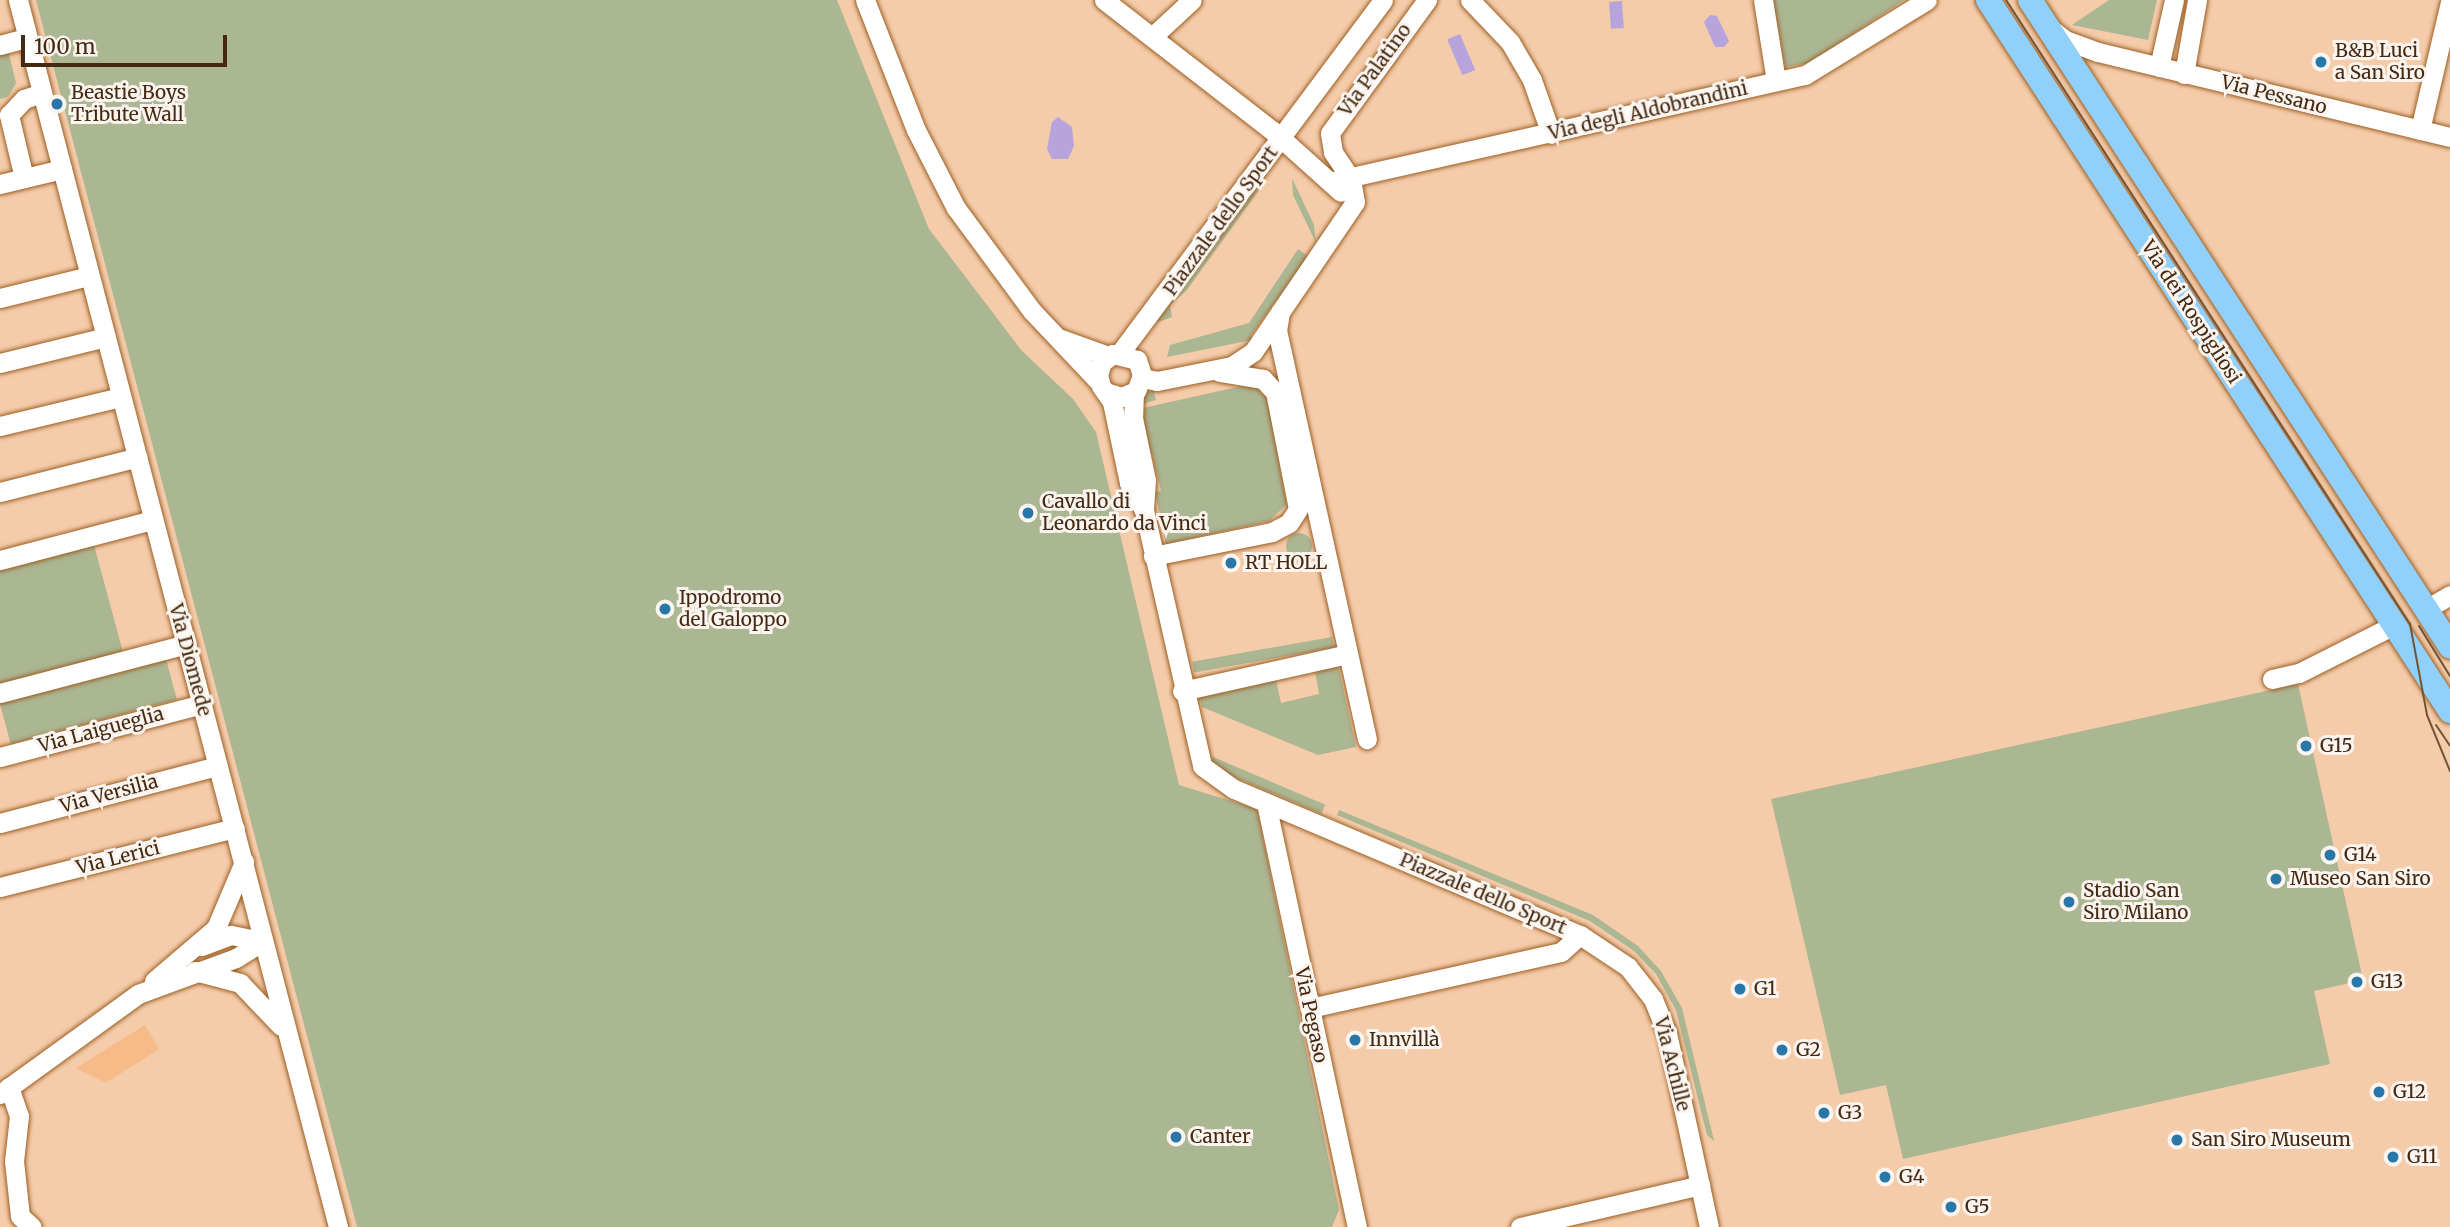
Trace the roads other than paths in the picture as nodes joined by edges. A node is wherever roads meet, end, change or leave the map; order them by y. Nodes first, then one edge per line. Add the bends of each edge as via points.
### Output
1 (18, 0) edge
2 (865, 0) edge
3 (1104, 0) edge
4 (1192, 0) edge
5 (1383, 0) edge
6 (1427, 0) edge
7 (1470, 0) edge
8 (1763, 0) edge
9 (1927, 0) edge
10 (1988, 0) edge
11 (2031, 0) edge
12 (2174, 0) edge
13 (2197, 0) edge
14 (2450, 2) edge
15 (2048, 27) junction
16 (1152, 37) junction
17 (27, 38) junction
18 (0, 45) edge
19 (2098, 52) junction
20 (2159, 67) junction
21 (2185, 74) junction
22 (2081, 78) junction
23 (1776, 81) junction
24 (41, 93) junction
25 (2420, 130) junction
26 (1551, 134) junction
27 (2450, 137) edge
28 (1288, 146) junction
29 (62, 169) junction
30 (24, 178) junction
31 (1342, 180) junction
32 (0, 184) edge
33 (89, 276) junction
34 (0, 298) edge
35 (1280, 312) junction
36 (1046, 328) junction
37 (106, 337) junction
38 (1114, 355) junction
39 (0, 363) edge
40 (1211, 370) junction
41 (1138, 385) junction
42 (1103, 388) junction
43 (121, 397) junction
44 (0, 426) edge
45 (138, 457) junction
46 (0, 492) edge
47 (1144, 510) junction
48 (153, 520) junction
49 (1153, 556) junction
50 (0, 560) edge
51 (2450, 595) edge
52 (2426, 609) junction
53 (2394, 625) junction
54 (187, 644) junction
55 (2450, 646) edge
56 (1348, 654) junction
57 (2272, 679) dead end
58 (1182, 691) junction
59 (0, 693) edge
60 (202, 704) junction
61 (2450, 711) edge
62 (1367, 739) dead end
63 (0, 757) edge
64 (218, 766) junction
65 (1266, 803) junction
66 (0, 823) edge
67 (235, 828) junction
68 (244, 862) junction
69 (0, 887) edge
70 (1580, 935) junction
71 (263, 941) junction
72 (190, 962) junction
73 (1310, 1008) junction
74 (284, 1031) junction
75 (5, 1090) edge
76 (1700, 1185) junction
77 (28, 1225) edge
78 (338, 1227) edge
79 (1357, 1227) edge
80 (1520, 1227) edge
81 (1709, 1227) edge

1 - 17 street, Via Diomede
2 - 36 street via 916,130 950,198 985,252
3 - 16 street
4 - 16 street
5 - 28 street, Via Palatino via 1295,119
6 - 31 street, Via Palatino via 1330,133
7 - 26 street via 1510,43 1532,80
8 - 23 street
9 - 23 street, Via degli Aldobrandini via 1815,72
10 - 53 main road, Via dei Rospigliosi
11 - 15 main road, Via dei Rospigliosi
12 - 20 street
13 - 21 street
14 - 25 street
15 - 19 street, Via Pessano via 2065,40
15 - 22 main road, Via dei Rospigliosi
16 - 28 street
17 - 18 street
17 - 24 street, Via Diomede
19 - 20 street, Via Pessano
19 - 22 street via 2081,67
20 - 21 street, Via Pessano
21 - 25 street, Via Pessano
22 - 52 main road, Via dei Rospigliosi
23 - 26 street, Via degli Aldobrandini
24 - 29 street, Via Diomede
24 - 30 street via 24,99 9,115
25 - 27 street, Via Pessano
26 - 31 street, Via degli Aldobrandini
28 - 31 street, Piazzale dello Sport
28 - 38 street, Piazzale dello Sport
29 - 30 street
29 - 33 street, Via Diomede
30 - 32 street
31 - 35 street via 1339,220
33 - 34 street
33 - 37 street, Via Diomede
35 - 40 street via 1247,359
35 - 56 street via 1279,339
36 - 38 street via 1070,345
36 - 42 street
37 - 39 street
37 - 43 street, Via Diomede
38 - 41 street via 1137,360
38 - 42 street, Piazzale dello Sport via 1100,367
40 - 41 street
40 - 49 street via 1252,376 1275,392 1298,509 1289,523 1272,532
41 - 42 street via 1119,397
41 - 47 street, Piazzale dello Sport via 1133,418 1146,480
42 - 47 street, Piazzale dello Sport via 1129,483
43 - 44 street
43 - 45 street, Via Diomede
45 - 46 street
45 - 48 street, Via Diomede
47 - 49 street, Piazzale dello Sport
48 - 50 street
48 - 54 street, Via Diomede
49 - 58 street, Piazzale dello Sport
51 - 52 street
52 - 53 main road
52 - 55 main road, Via dei Rospigliosi
53 - 57 street via 2299,673
53 - 61 main road, Via dei Rospigliosi
54 - 59 street
54 - 60 street, Via Diomede
56 - 58 street
56 - 62 street
58 - 65 street, Piazzale dello Sport via 1197,756 1206,771 1219,782
60 - 63 street, Via Laigueglia
60 - 64 street, Via Diomede
64 - 66 street, Via Versilia
64 - 67 street, Via Diomede
65 - 70 street, Piazzale dello Sport
65 - 73 street, Via Pegaso
67 - 68 street, Via Diomede
67 - 69 street, Via Lerici
68 - 71 street, Via Diomede
68 - 72 street via 216,928
70 - 73 street, Piazzale dello Sport via 1561,952
70 - 76 street, Via Achille via 1629,967 1659,1010
71 - 72 street via 231,935
71 - 74 street, Via Diomede
72 - 74 street via 240,983
72 - 75 street
73 - 79 street, Via Pegaso
74 - 78 street, Via Diomede
75 - 77 street via 19,1117 14,1161
76 - 80 street
76 - 81 street, Via Achille

